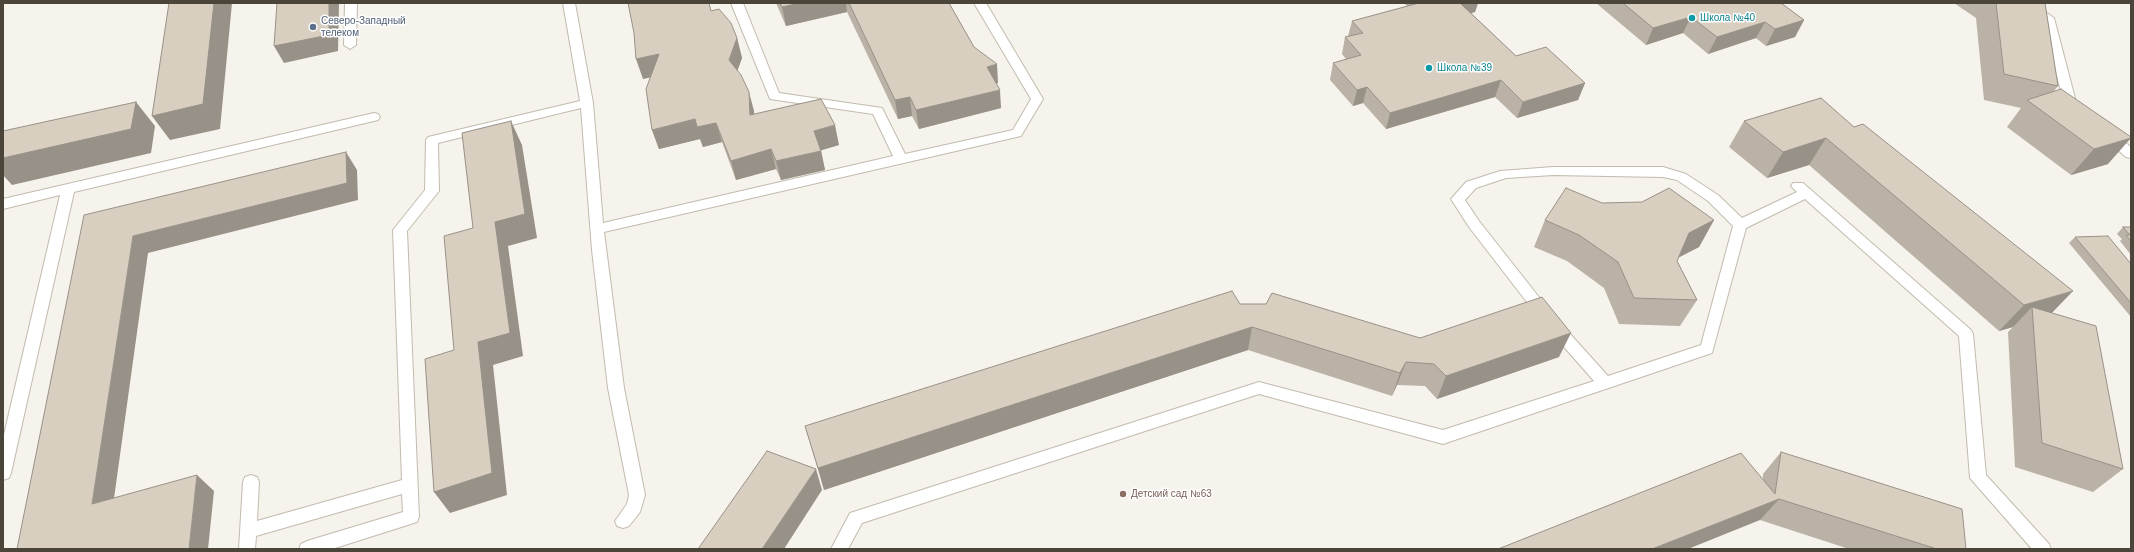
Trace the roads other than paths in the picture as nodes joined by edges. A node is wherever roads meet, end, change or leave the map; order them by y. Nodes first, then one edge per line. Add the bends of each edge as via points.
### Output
1 (351, 3) edge
2 (569, 3) edge
3 (737, 3) edge
4 (980, 3) edge
5 (2025, 3) edge
6 (350, 45) dead end
7 (587, 103) junction
8 (2082, 114) edge
9 (374, 117) dead end
10 (2100, 129) edge
11 (2131, 154) edge
12 (901, 159) junction
13 (68, 189) junction
14 (3, 204) edge
15 (1740, 225) junction
16 (597, 229) junction
17 (1605, 383) junction
18 (3, 473) edge
19 (251, 482) dead end
20 (410, 485) junction
21 (623, 521) dead end
22 (249, 531) junction
23 (247, 549) edge
24 (307, 549) edge
25 (839, 549) edge
26 (2043, 549) edge

1 - 6 lane
2 - 7 lane
3 - 12 lane via 774,96 878,111
4 - 12 lane via 1037,99 1018,132
5 - 8 lane via 2048,18 2070,104
7 - 16 lane
7 - 20 lane via 432,140 432,192 400,230
9 - 13 lane
10 - 11 lane
12 - 16 lane
13 - 14 lane
13 - 18 lane
15 - 17 lane via 1707,349
15 - 17 lane via 1713,198 1681,177 1663,172 1553,170 1505,174 1471,185 1458,199 1474,224 1548,319
15 - 26 lane via 1802,189 1966,334 1978,478
16 - 21 lane via 616,388 637,495 634,507
17 - 25 lane via 1443,437 1259,388 856,518
19 - 22 lane
20 - 22 lane
20 - 24 lane via 411,517
22 - 23 lane

